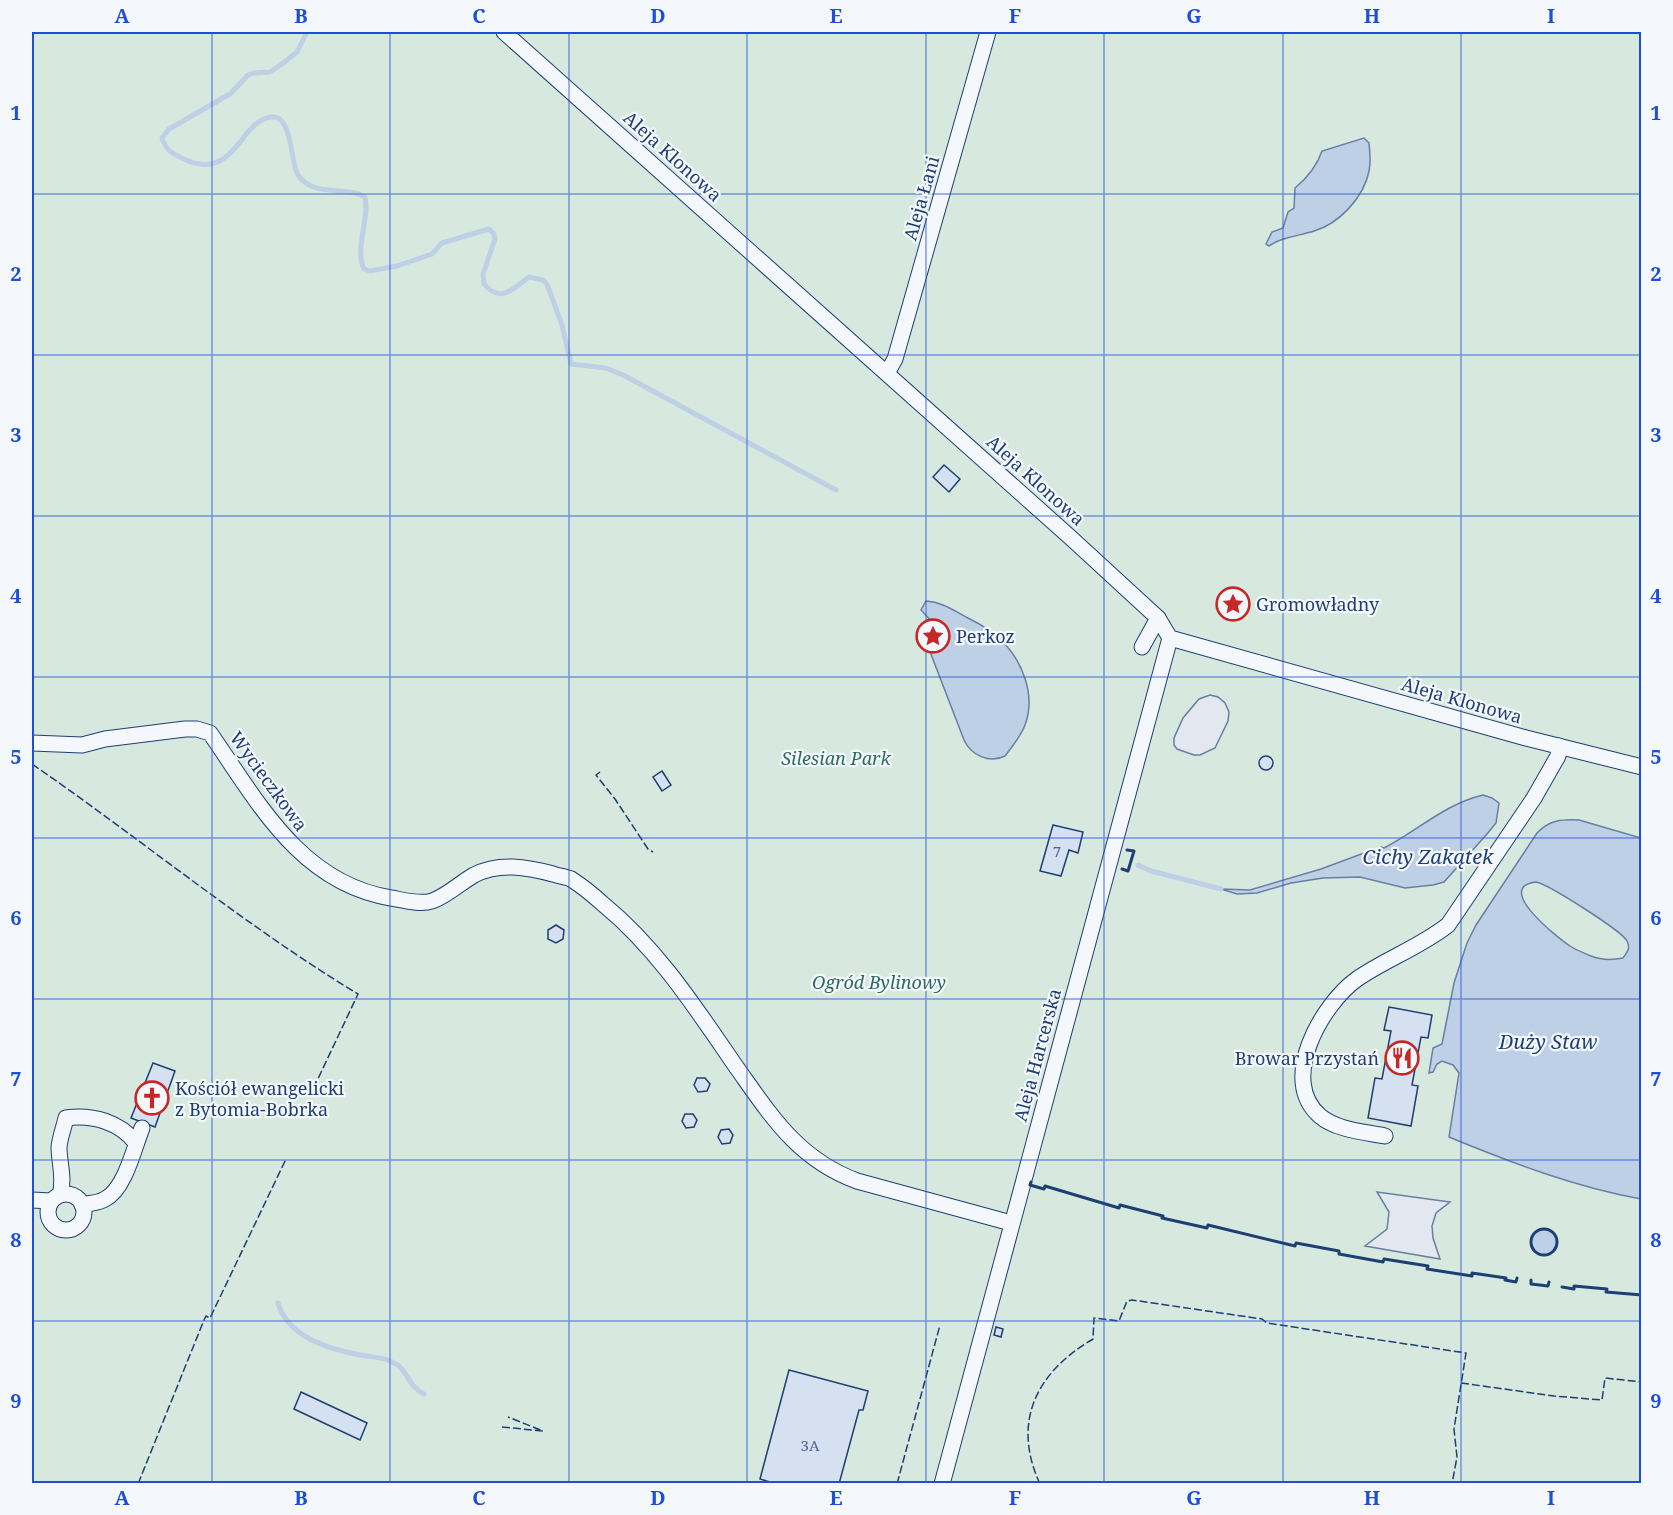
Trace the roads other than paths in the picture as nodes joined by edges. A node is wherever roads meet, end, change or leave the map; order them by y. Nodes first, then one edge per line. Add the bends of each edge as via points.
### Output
1 (504, 32) edge
2 (988, 32) edge
3 (887, 373) junction
4 (1158, 618) junction
5 (1170, 638) junction
6 (1142, 647) dead end
7 (32, 743) edge
8 (1559, 746) junction
9 (1641, 767) edge
10 (142, 1128) dead end
11 (1385, 1136) dead end
12 (136, 1143) junction
13 (55, 1198) junction
14 (32, 1200) edge
15 (82, 1204) junction
16 (1011, 1223) junction
17 (942, 1484) edge

1 - 3 street, Aleja Klonowa
2 - 3 street, Aleja Łani via 895,359
3 - 4 street, Aleja Klonowa
4 - 5 street, Aleja Klonowa
4 - 6 street
5 - 8 street, Aleja Klonowa
5 - 16 street, Aleja Harcerska
7 - 16 street, Wycieczkowa via 82,745 185,729 210,733 295,849 342,882 372,894 431,902 474,875 508,866 569,878 638,935 797,1146 857,1181
8 - 9 street, Aleja Klonowa
8 - 11 street via 1558,756 1534,798 1448,925 1429,940 1357,979 1344,990 1315,1033 1301,1078 1304,1095 1312,1108 1336,1125
10 - 12 street
12 - 13 street via 118,1126 84,1115 66,1118 59,1145 62,1188
12 - 15 street via 114,1193 104,1200
13 - 14 street
13 - 15 street via 72,1195
13 - 15 street via 47,1211 48,1217 62,1231 80,1224
16 - 17 street, Aleja Harcerska

